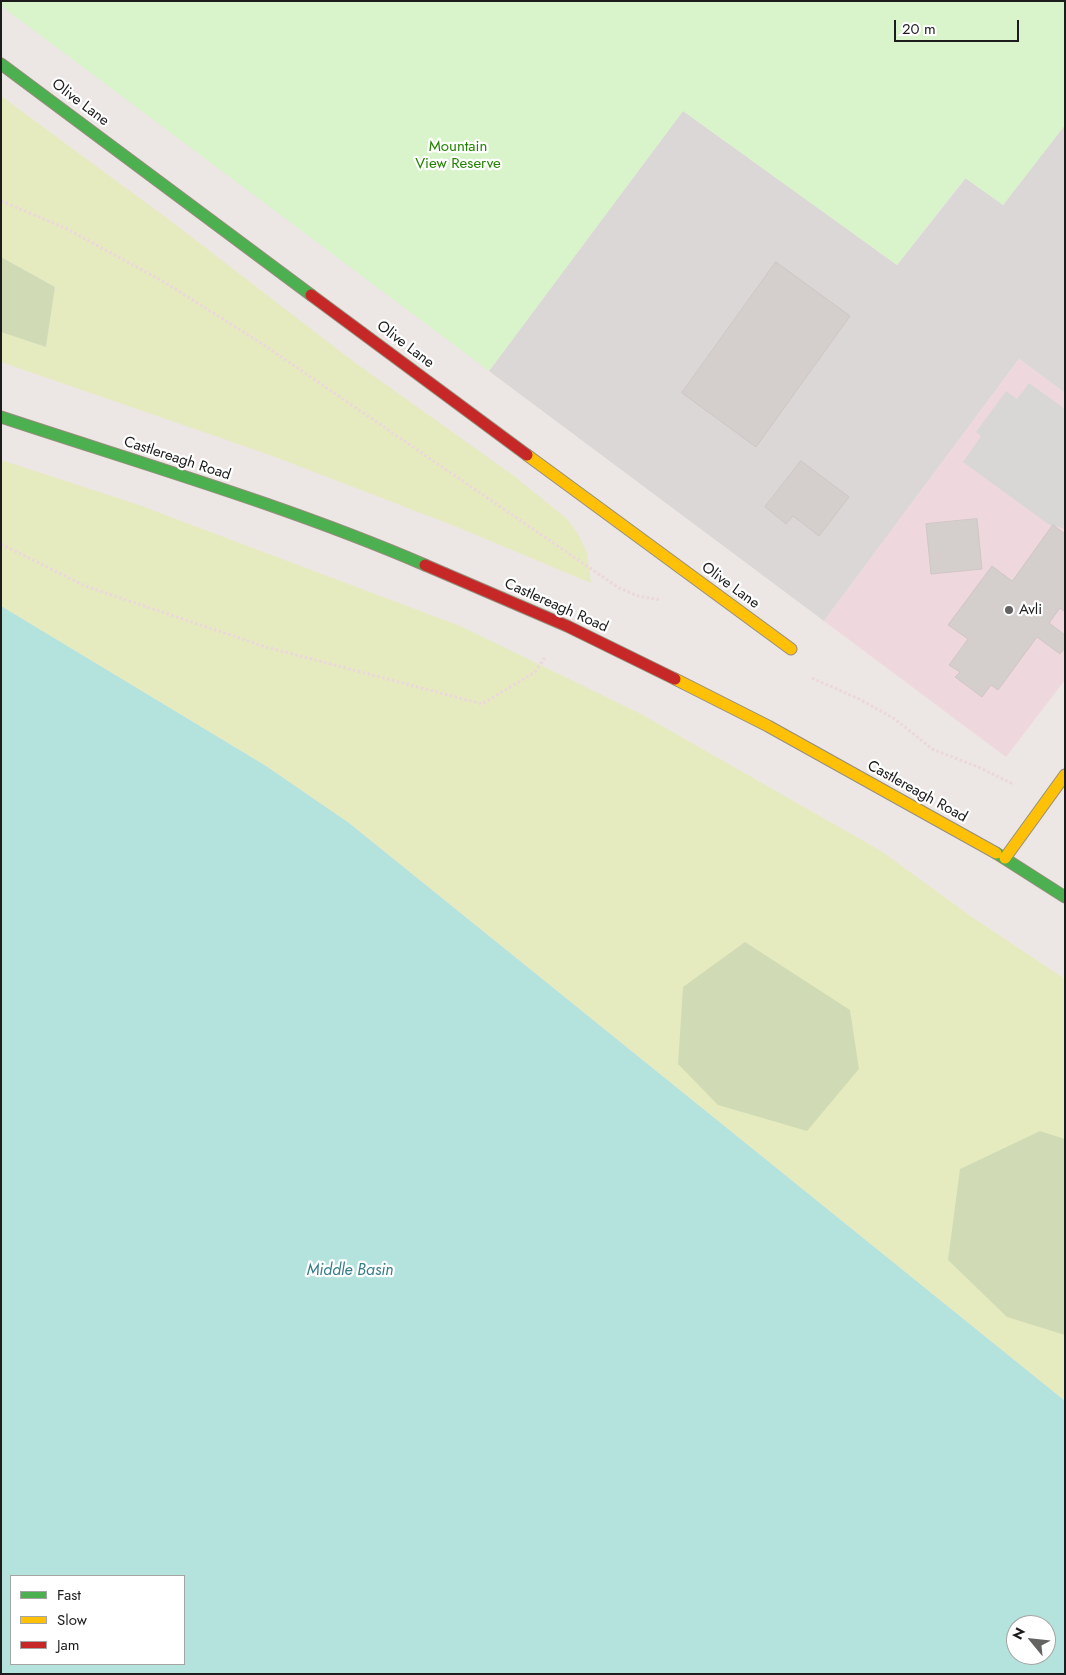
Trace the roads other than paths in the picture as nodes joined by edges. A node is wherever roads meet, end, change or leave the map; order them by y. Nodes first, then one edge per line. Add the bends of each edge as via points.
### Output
1 (1, 64) edge
2 (1, 417) edge
3 (791, 649) dead end
4 (1065, 775) edge
5 (1005, 858) junction
6 (1065, 897) edge

1 - 3 main road, Olive Lane
2 - 5 main road, Castlereagh Road via 378,545 567,626 768,726
4 - 5 main road
5 - 6 main road, Castlereagh Road

